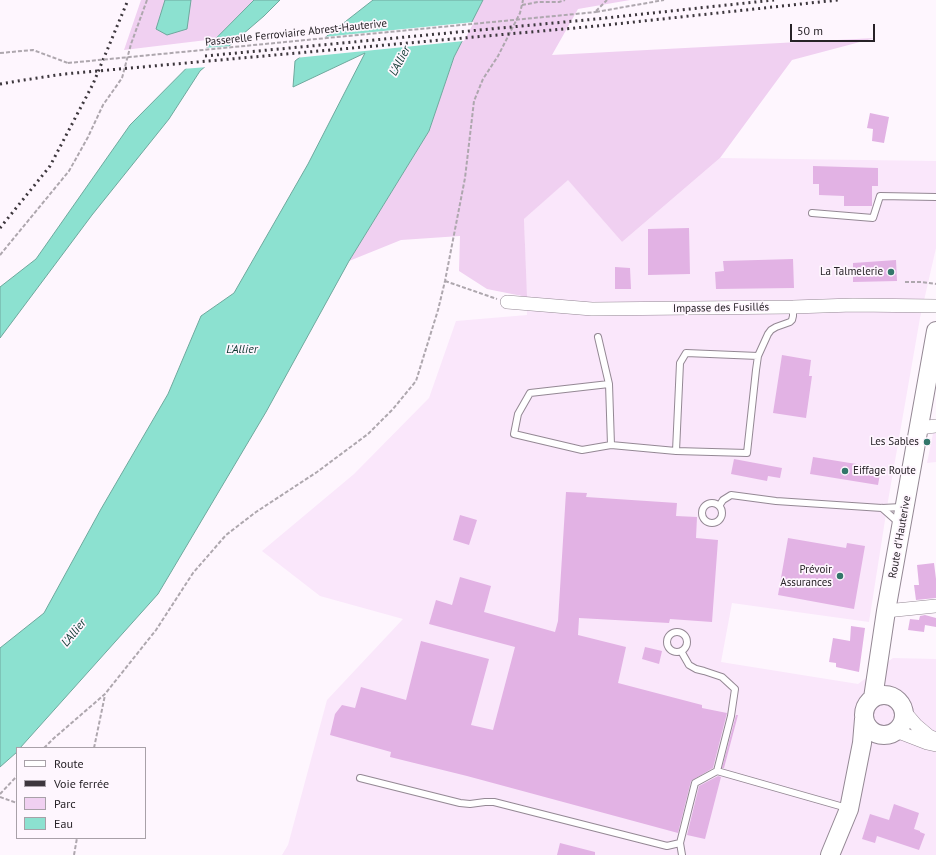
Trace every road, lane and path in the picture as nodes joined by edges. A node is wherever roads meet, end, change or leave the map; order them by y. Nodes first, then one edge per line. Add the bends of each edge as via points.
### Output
1 (147, 0) edge
2 (523, 0) edge
3 (565, 0) edge
4 (607, 0) edge
5 (664, 0) edge
6 (522, 5) junction
7 (596, 12) junction
8 (0, 53) edge
9 (936, 197) edge
10 (812, 213) dead end
11 (0, 255) edge
12 (445, 281) junction
13 (905, 282) dead end
14 (936, 284) edge
15 (507, 302) joint
16 (936, 306) edge
17 (793, 307) junction
18 (936, 331) edge
19 (598, 338) dead end
20 (758, 356) junction
21 (610, 384) junction
22 (927, 427) edge
23 (611, 445) junction
24 (676, 451) junction
25 (719, 506) dead end
26 (905, 507) junction
27 (882, 508) junction
28 (902, 525) junction
29 (936, 606) edge
30 (885, 618) junction
31 (681, 651) dead end
32 (105, 694) junction
33 (894, 696) junction
34 (873, 698) junction
35 (904, 711) junction
36 (864, 719) junction
37 (892, 733) junction
38 (936, 739) edge
39 (936, 745) edge
40 (45, 747) edge
41 (94, 747) edge
42 (717, 771) junction
43 (16, 777) edge
44 (360, 778) dead end
45 (0, 794) edge
46 (0, 797) edge
47 (16, 803) edge
48 (850, 804) junction
49 (77, 839) edge
50 (680, 843) junction
51 (74, 855) edge
52 (682, 855) edge
53 (830, 855) edge

1 - 11 path via 122,78 102,105 88,137 68,171
2 - 6 path
3 - 6 path
4 - 7 path
5 - 7 path, Passerelle Ferroviaire Abrest-Hauterive
6 - 12 path via 474,101 465,178
7 - 8 path, Passerelle Ferroviaire Abrest-Hauterive, bridge via 68,63 33,50
9 - 10 lane via 880,196 873,218
12 - 15 path
12 - 32 path via 416,381 393,410 355,444 226,535 193,573 156,630
13 - 14 path
15 - 17 street, Impasse des Fusillés via 592,309
16 - 17 street, Impasse des Fusillés
17 - 20 lane via 792,320 771,330
18 - 22 main road, Route d'Hauterive
19 - 21 lane
20 - 24 lane via 747,453
20 - 24 lane via 686,353 680,363
21 - 23 lane
21 - 23 lane via 530,393 518,414 514,434 582,450
22 - 26 main road, Route d'Hauterive
23 - 24 lane
25 - 27 lane via 731,495 776,501
26 - 27 lane
26 - 28 main road, Route d'Hauterive
27 - 28 lane
28 - 30 main road, Route d'Hauterive
29 - 30 street
30 - 33 main road, Route d'Hauterive via 888,679
30 - 34 main road, Route d'Hauterive
31 - 42 lane via 689,665 722,677 735,689
32 - 40 path
32 - 41 path
33 - 34 main road via 883,694
33 - 35 main road via 902,704
34 - 36 main road via 865,707
35 - 37 main road via 903,722
35 - 38 street via 928,736
36 - 37 main road via 876,733
36 - 48 main road
37 - 39 street
37 - 48 main road via 870,753 861,769
42 - 48 lane
42 - 50 lane via 695,783
43 - 45 path
44 - 50 lane via 460,803 494,802 667,846
46 - 47 path
48 - 53 main road
49 - 51 path
50 - 52 lane

